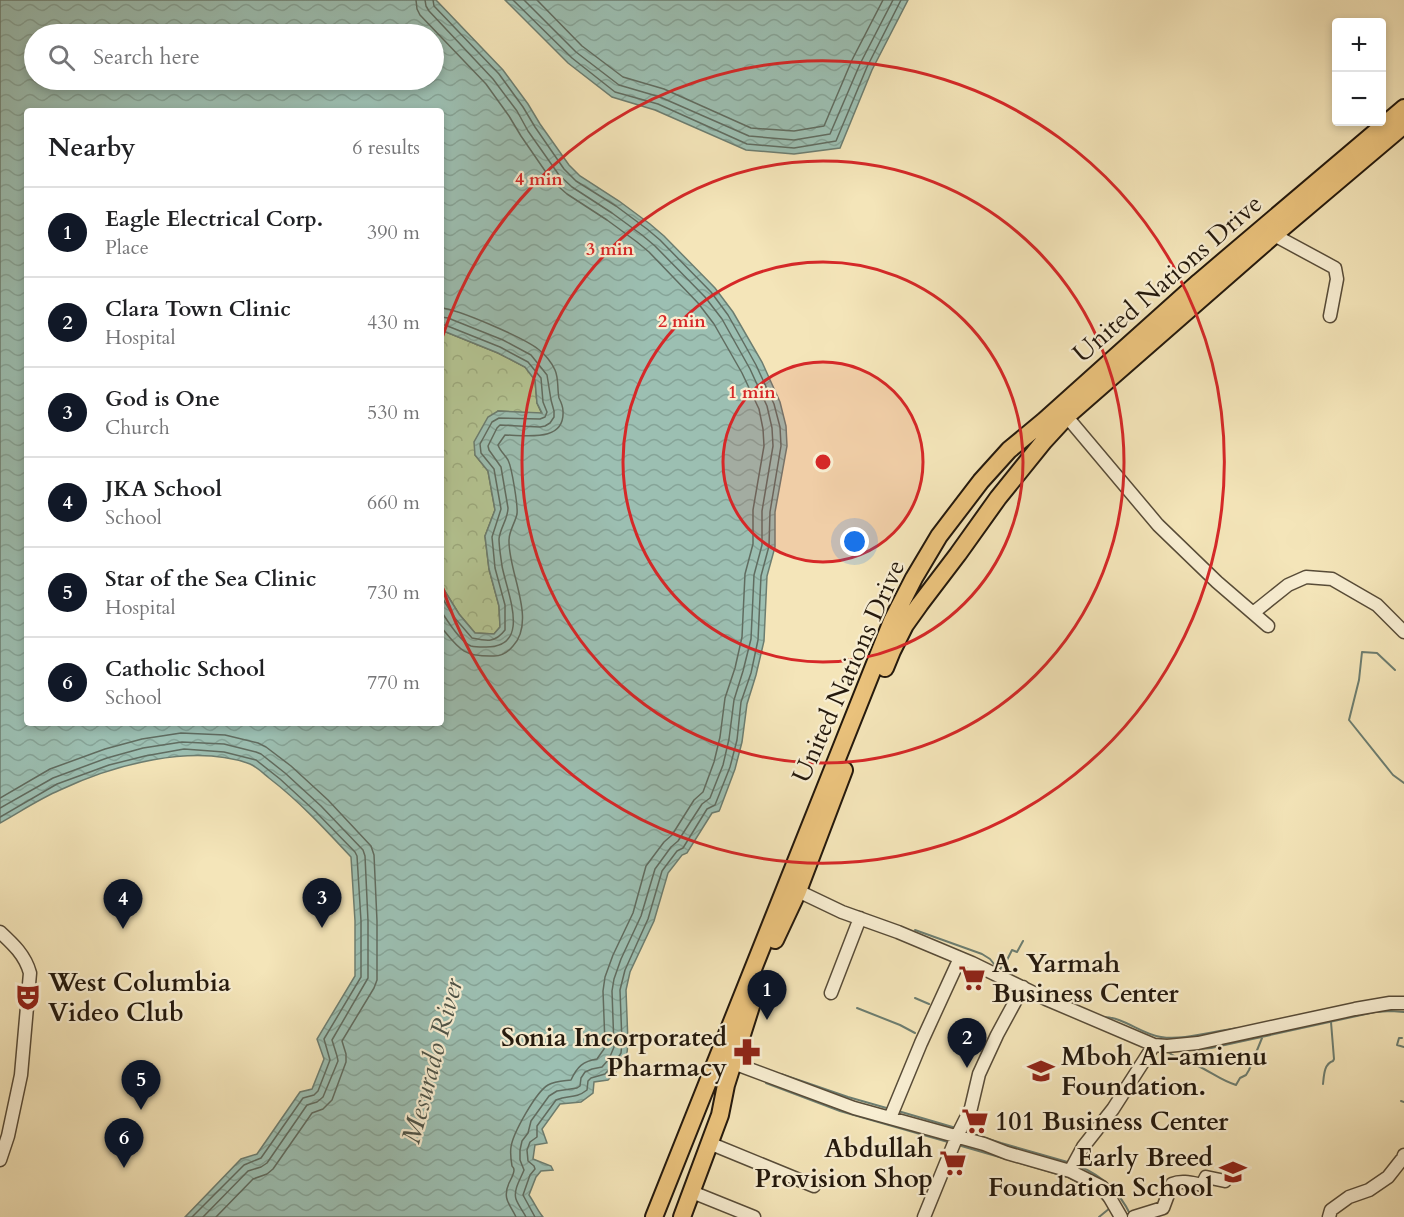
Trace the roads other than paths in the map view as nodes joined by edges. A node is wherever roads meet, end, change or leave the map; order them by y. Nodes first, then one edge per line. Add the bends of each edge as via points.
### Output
1 (1404, 108) edge
2 (1404, 125) edge
3 (1274, 235) junction
4 (1330, 316) dead end
5 (1063, 412) junction
6 (981, 481) junction
7 (999, 498) junction
8 (939, 536) junction
9 (958, 554) junction
10 (1253, 613) junction
11 (1268, 626) dead end
12 (1404, 632) edge
13 (798, 891) junction
14 (860, 918) junction
15 (0, 932) edge
16 (958, 961) junction
17 (1023, 987) junction
18 (831, 993) dead end
19 (1404, 1003) edge
20 (1154, 1045) junction
21 (725, 1060) junction
22 (892, 1112) junction
23 (957, 1136) junction
24 (710, 1143) junction
25 (1404, 1155) edge
26 (0, 1160) edge
27 (1070, 1171) junction
28 (1225, 1181) dead end
29 (814, 1186) dead end
30 (692, 1192) junction
31 (1123, 1216) edge
32 (654, 1217) edge
33 (682, 1217) edge
34 (754, 1217) edge
35 (924, 1217) edge
36 (1134, 1217) edge
37 (1329, 1217) edge

1 - 5 highway, United Nations Drive via 1199,282
2 - 3 highway, United Nations Drive
3 - 4 street via 1335,268 1337,279
3 - 5 highway, United Nations Drive
5 - 6 highway, United Nations Drive via 1009,450
5 - 7 highway, United Nations Drive
5 - 10 street via 1158,525
6 - 7 highway
6 - 8 highway, United Nations Drive
7 - 9 highway, United Nations Drive
8 - 9 highway
8 - 21 highway, United Nations Drive via 892,621
9 - 13 highway, United Nations Drive via 920,604 892,651
10 - 11 street
10 - 12 street via 1288,585 1306,577 1332,579 1377,605
13 - 14 street
13 - 21 highway, United Nations Drive
14 - 16 street
14 - 18 street
15 - 26 street via 22,954 30,973 21,1075
16 - 17 street
16 - 22 street
17 - 20 street
17 - 23 street via 993,1044
19 - 20 street via 1355,1009 1198,1043
20 - 27 street
21 - 22 street via 844,1104
21 - 24 highway, United Nations Drive via 726,1085
21 - 32 highway, United Nations Drive
22 - 23 street
23 - 27 street
23 - 35 street
24 - 29 street
24 - 30 highway, United Nations Drive
25 - 37 street via 1388,1177 1349,1197 1331,1210
27 - 31 street via 1102,1187
28 - 36 street via 1206,1177 1202,1185 1174,1183 1163,1209
30 - 33 highway, United Nations Drive
30 - 34 street

